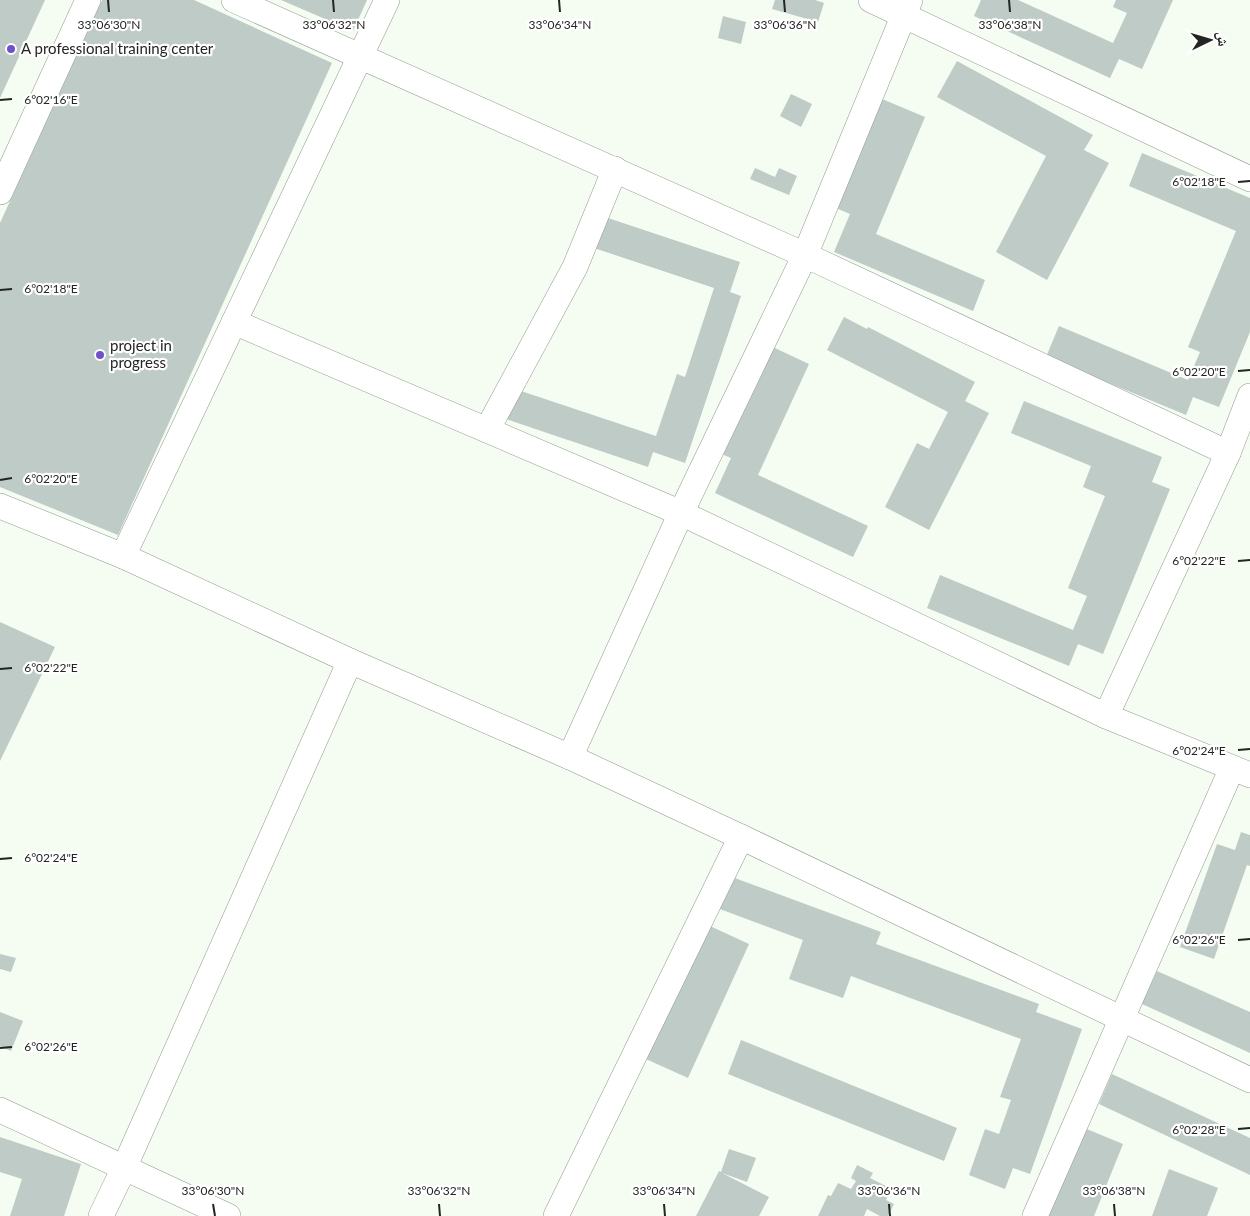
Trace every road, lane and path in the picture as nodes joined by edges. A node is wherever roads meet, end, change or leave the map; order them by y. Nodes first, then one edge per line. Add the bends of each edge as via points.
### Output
1 (88, 0) edge
2 (234, 0) edge
3 (387, 0) edge
4 (871, 0) edge
5 (906, 7) edge
6 (362, 56) junction
7 (615, 170) junction
8 (1250, 179) edge
9 (0, 192) edge
10 (805, 255) junction
11 (234, 322) junction
12 (1250, 396) edge
13 (487, 430) junction
14 (1228, 453) junction
15 (0, 506) edge
16 (681, 514) junction
17 (123, 556) junction
18 (350, 661) junction
19 (1106, 716) junction
20 (570, 757) junction
21 (1241, 771) edge
22 (741, 837) junction
23 (1123, 1019) junction
24 (1250, 1080) edge
25 (0, 1110) edge
26 (124, 1168) junction
27 (101, 1216) edge
28 (228, 1216) edge
29 (556, 1216) edge
30 (1034, 1216) edge

1 - 9 street
2 - 6 street
3 - 6 street
4 - 5 street
5 - 8 street
5 - 10 street
6 - 7 street
6 - 11 street
7 - 10 street
7 - 13 street via 575,266
10 - 14 street
10 - 16 street
11 - 13 street
11 - 17 street
12 - 14 street
13 - 16 street
14 - 19 street
15 - 17 street
16 - 19 street
16 - 20 street
17 - 18 street
18 - 20 street
18 - 26 street
19 - 21 street
20 - 22 street
21 - 23 street
22 - 23 street
22 - 29 street
23 - 24 street
23 - 30 street
25 - 26 street
26 - 27 street
26 - 28 street

